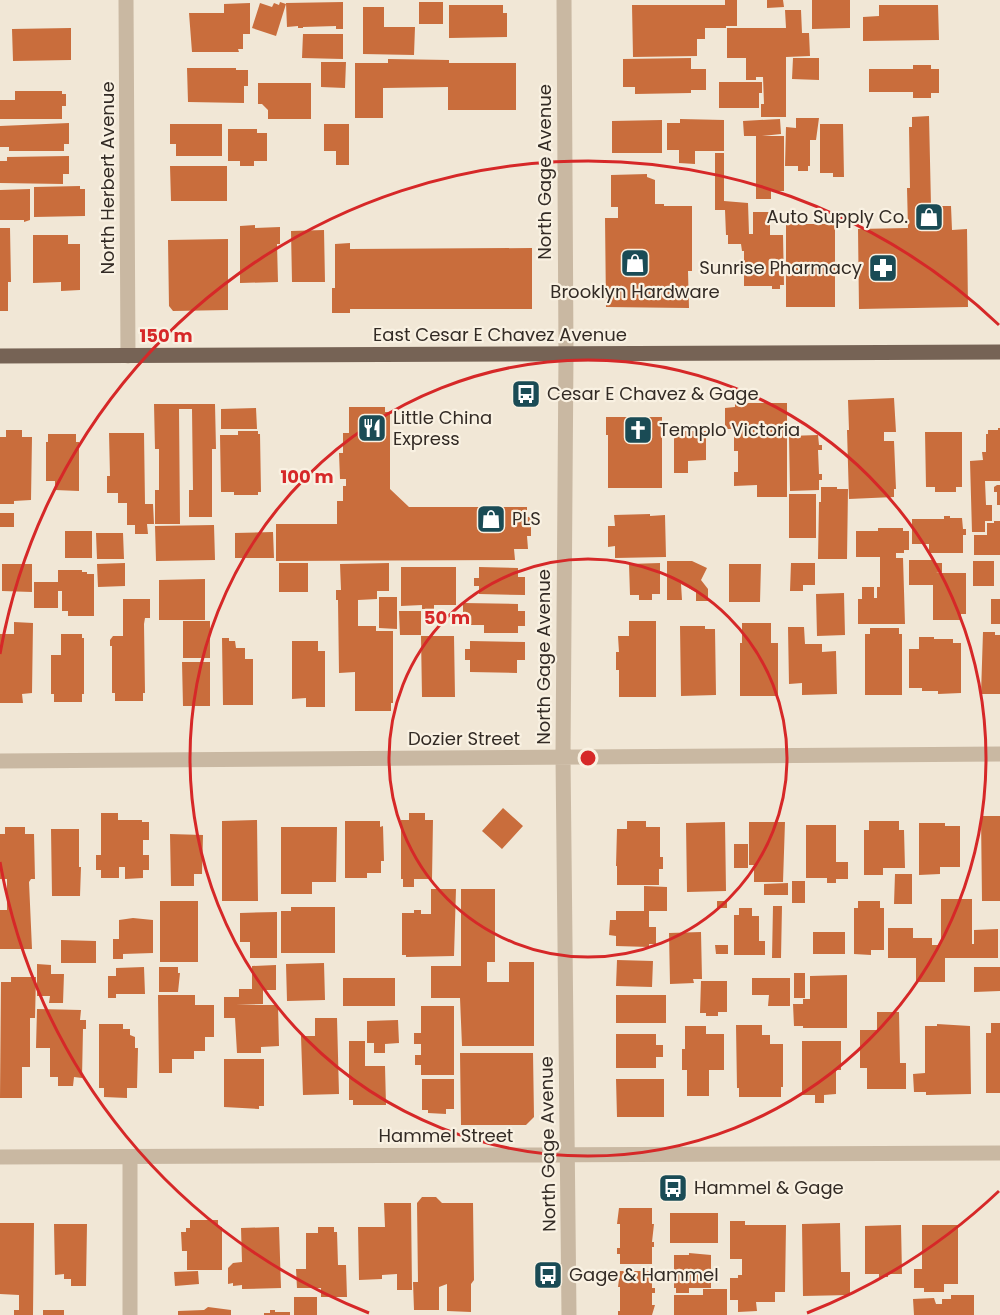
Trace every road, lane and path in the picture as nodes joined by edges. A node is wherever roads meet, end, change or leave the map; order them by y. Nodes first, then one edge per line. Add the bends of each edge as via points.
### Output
1 (126, 0) edge
2 (564, 0) edge
3 (1000, 352) edge
4 (566, 354) junction
5 (0, 356) edge
6 (128, 356) junction
7 (1000, 754) edge
8 (563, 757) junction
9 (0, 761) edge
10 (1000, 1153) edge
11 (567, 1155) junction
12 (0, 1157) edge
13 (130, 1157) junction
14 (130, 1315) edge
15 (569, 1315) edge

1 - 6 street, North Herbert Avenue
2 - 4 street, North Gage Avenue
3 - 4 main road, East Cesar E Chavez Avenue
4 - 6 main road, East Cesar E Chavez Avenue
4 - 8 street, North Gage Avenue
5 - 6 main road, East Cesar E Chavez Avenue
7 - 8 street, Dozier Street
8 - 9 street, Dozier Street
8 - 11 street, North Gage Avenue
10 - 11 street, Hammel Street
11 - 13 street, Hammel Street
11 - 15 street, North Gage Avenue
12 - 13 street, Hammel Street
13 - 14 street

